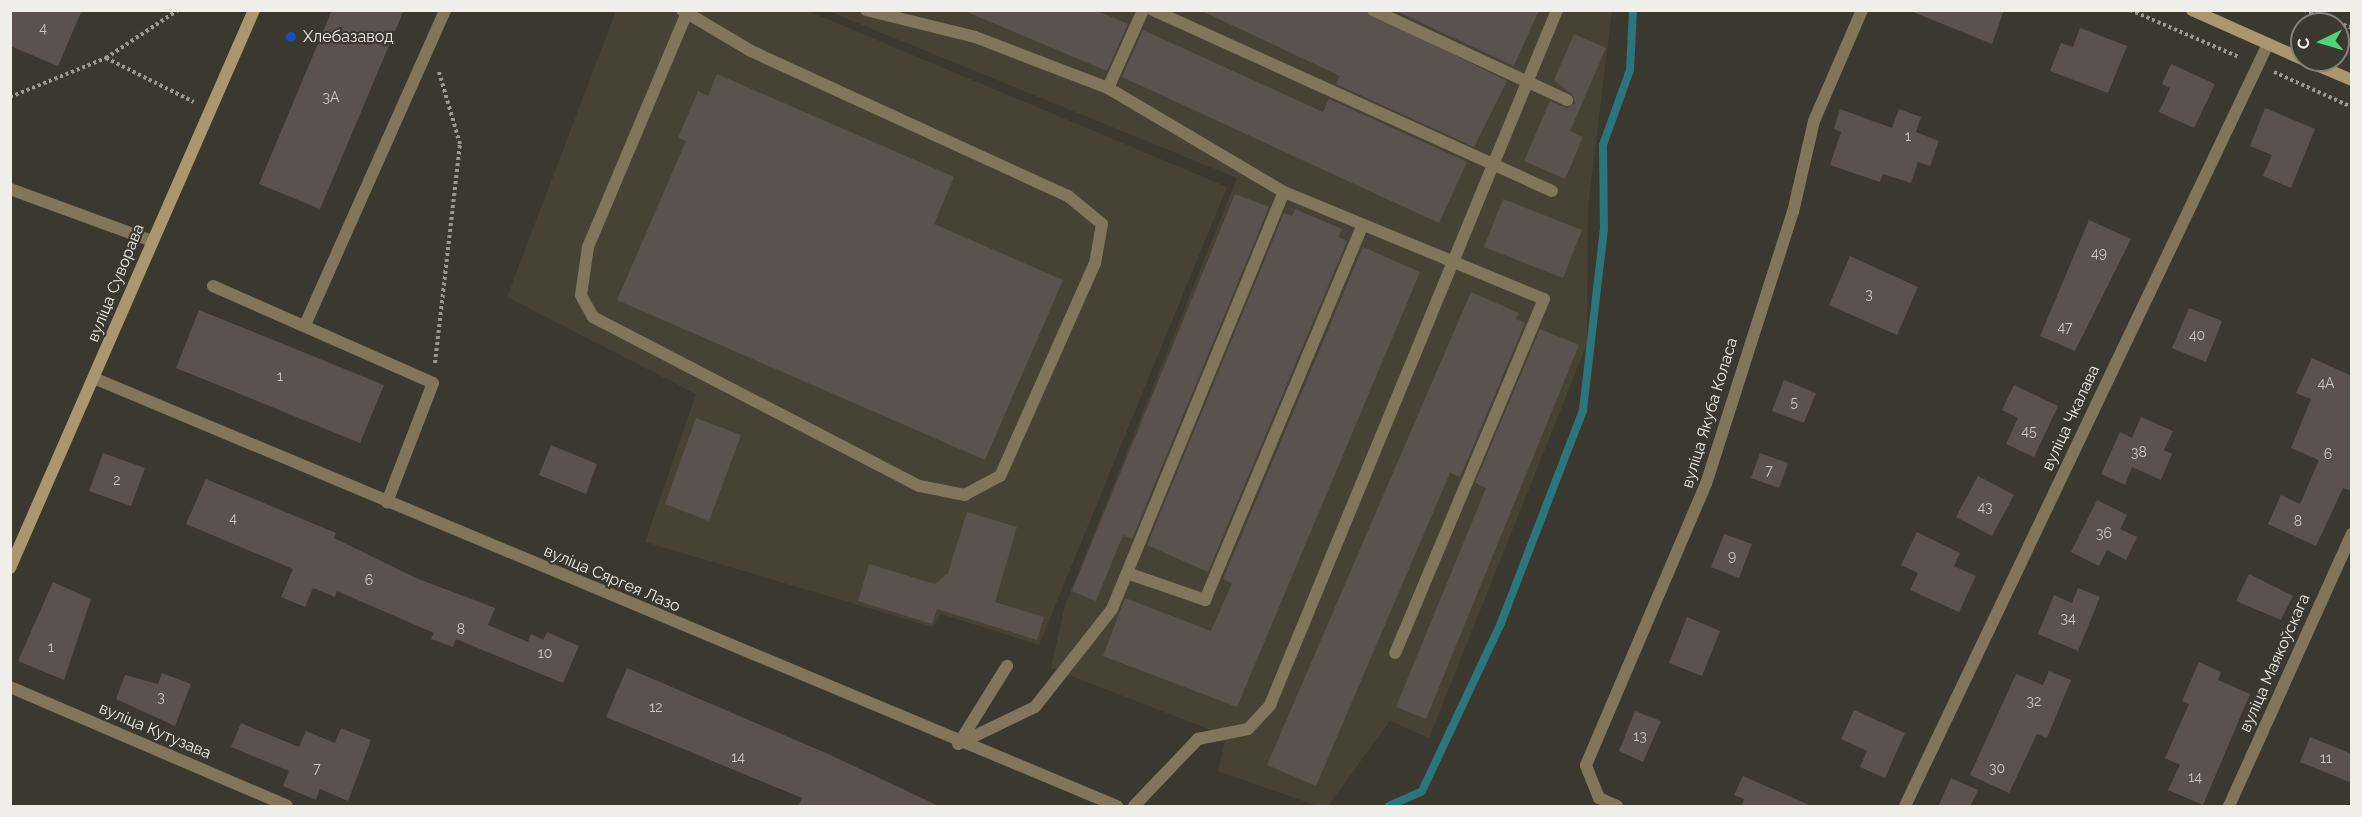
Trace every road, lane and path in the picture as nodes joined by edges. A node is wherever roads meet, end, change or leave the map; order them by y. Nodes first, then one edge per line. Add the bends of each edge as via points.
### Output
1 (178, 10) edge
2 (254, 10) edge
3 (445, 10) edge
4 (866, 10) edge
5 (1143, 10) edge
6 (1153, 10) edge
7 (1373, 10) edge
8 (1557, 10) edge
9 (1862, 10) edge
10 (2193, 10) edge
11 (2304, 10) edge
12 (685, 12) edge
13 (2352, 28) edge
14 (429, 40) junction
15 (2268, 44) junction
16 (2290, 53) edge
17 (106, 58) junction
18 (2334, 72) edge
19 (2352, 80) edge
20 (1527, 82) junction
21 (1108, 88) junction
22 (10, 97) edge
23 (1567, 100) dead end
24 (211, 111) junction
25 (1492, 163) junction
26 (10, 189) edge
27 (1552, 191) dead end
28 (1284, 192) junction
29 (1363, 225) junction
30 (149, 240) junction
31 (1450, 262) junction
32 (213, 286) dead end
33 (305, 325) junction
34 (96, 378) junction
35 (433, 383) junction
36 (387, 502) junction
37 (2352, 533) edge
38 (10, 568) edge
39 (1127, 573) junction
40 (1395, 653) dead end
41 (1007, 666) dead end
42 (10, 687) edge
43 (958, 744) junction
44 (287, 807) edge
45 (1117, 807) edge
46 (1134, 807) edge
47 (1617, 807) edge
48 (1905, 807) edge
49 (2229, 807) edge

1 - 17 path
2 - 24 main road, вуліца Суворава
3 - 14 street
4 - 21 street via 975,37
5 - 21 street
6 - 25 street
7 - 20 street
8 - 20 street
9 - 47 street, вуліца Якуба Коласа via 1814,121 1793,212 1706,484 1586,765 1599,798
10 - 15 main road
11 - 13 path
12 - 12 street via 751,51 1068,196 1102,224 1095,263 1000,476 965,495 919,486 593,317 581,295 588,247
14 - 33 street
14 - 35 path via 460,144
15 - 16 main road
15 - 48 street, вуліца Чкалава
17 - 22 path
17 - 24 path
18 - 19 main road
20 - 23 street
20 - 25 street
21 - 28 street
24 - 30 main road, вуліца Суворава
25 - 27 street
25 - 31 street
26 - 30 street
28 - 29 street
28 - 39 street
29 - 31 street
29 - 39 street via 1205,600
30 - 34 main road, вуліца Суворава
31 - 40 street via 1544,299
31 - 46 street via 1270,705 1248,729 1198,739
32 - 33 street
33 - 35 street
34 - 36 street, вуліца Сяргея Лазо
34 - 38 main road, вуліца Суворава
35 - 36 street
36 - 43 street, вуліца Сяргея Лазо
37 - 49 street, вуліца Маякоўскага
39 - 43 street via 1112,609 1035,707
41 - 43 street
42 - 44 street, вуліца Кутузава
43 - 45 street, вуліца Сяргея Лазо

